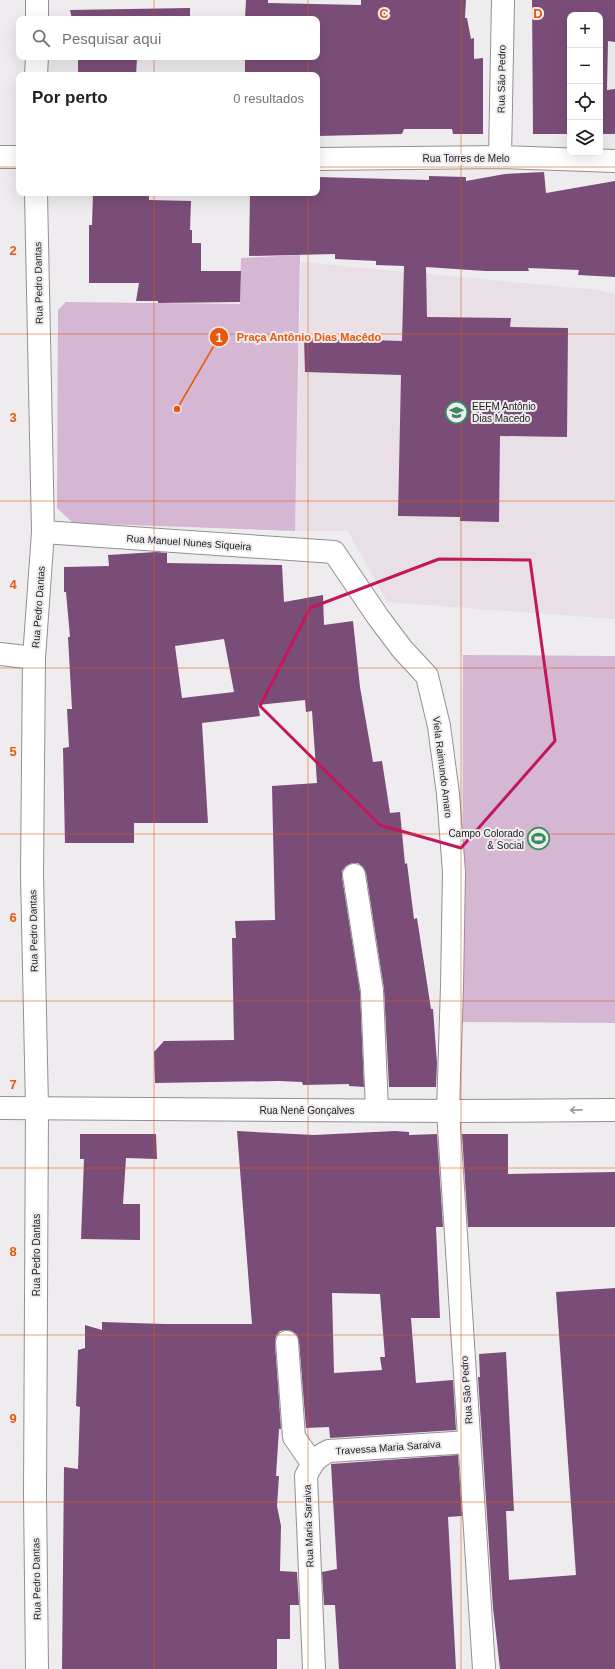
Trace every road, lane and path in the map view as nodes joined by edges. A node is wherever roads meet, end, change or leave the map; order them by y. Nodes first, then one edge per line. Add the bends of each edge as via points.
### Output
1 (37, 0) edge
2 (503, 0) edge
3 (37, 16) edge
4 (37, 60) edge
5 (36, 72) edge
6 (0, 157) edge
7 (16, 157) edge
8 (500, 157) junction
9 (320, 159) edge
10 (615, 161) edge
11 (36, 196) edge
12 (43, 532) junction
13 (334, 552) joint
14 (0, 654) edge
15 (34, 658) junction
16 (354, 876) dead end
17 (37, 1107) junction
18 (0, 1108) edge
19 (377, 1110) junction
20 (615, 1110) edge
21 (448, 1111) junction
22 (287, 1342) dead end
23 (469, 1442) junction
24 (312, 1463) junction
25 (37, 1669) edge
26 (314, 1669) edge
27 (484, 1669) edge

1 - 3 main road
2 - 8 main road, Rua São Pedro
4 - 5 main road
6 - 7 main road
8 - 9 main road, Rua Torres de Melo
8 - 10 main road, Rua Torres de Melo
11 - 12 main road, Rua Pedro Dantas
12 - 13 main road, Rua Manuel Nunes Siqueira
12 - 15 main road, Rua Pedro Dantas
13 - 21 main road, Viela Raimundo Amaro via 378,618 427,676 439,726 448,794 454,872
14 - 15 main road
15 - 17 main road, Rua Pedro Dantas via 32,875
16 - 19 main road via 372,991
17 - 18 main road, Rua Nenê Gonçalves
17 - 19 main road, Rua Nenê Gonçalves
17 - 25 main road, Rua Pedro Dantas
19 - 21 main road, Rua Nenê Gonçalves
20 -> 21 main road, Rua Nenê Gonçalves
21 - 23 main road, Rua São Pedro
22 - 24 main road via 294,1438
23 - 24 main road, Travessa Maria Saraiva via 329,1451
23 - 27 main road, Rua São Pedro
24 - 26 main road, Rua Maria Saraiva via 306,1476

